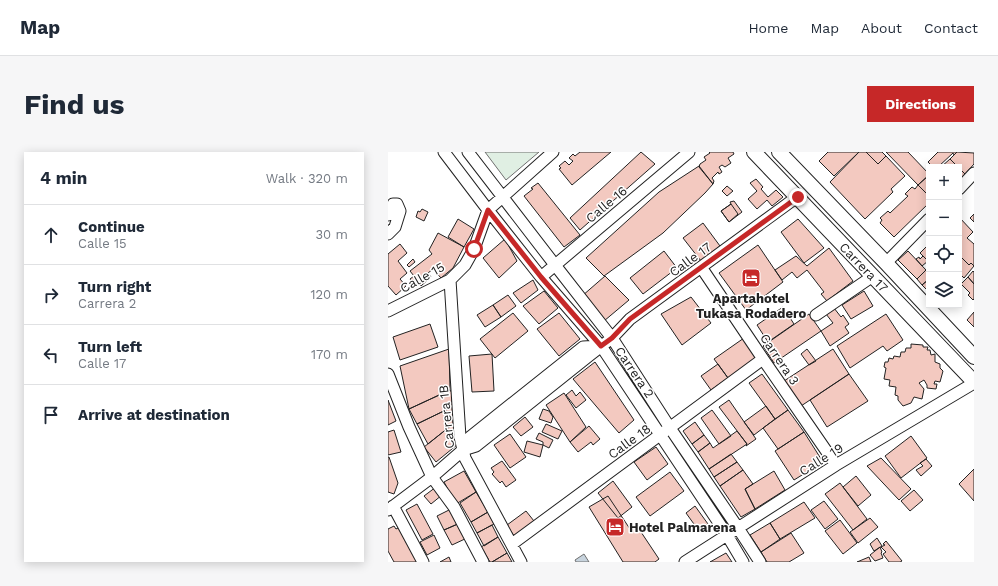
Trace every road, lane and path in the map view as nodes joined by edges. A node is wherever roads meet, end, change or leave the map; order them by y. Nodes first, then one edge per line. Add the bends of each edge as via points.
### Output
1 (444, 152) edge
2 (468, 152) edge
3 (553, 152) edge
4 (689, 152) edge
5 (754, 152) edge
6 (781, 153) edge
7 (974, 173) edge
8 (962, 186) edge
9 (798, 197) junction
10 (502, 198) junction
11 (488, 210) junction
12 (388, 215) edge
13 (926, 222) edge
14 (388, 234) edge
15 (886, 263) junction
16 (555, 265) junction
17 (702, 267) junction
18 (872, 276) junction
19 (541, 277) junction
20 (450, 280) junction
21 (388, 311) edge
22 (816, 315) dead end
23 (612, 338) junction
24 (601, 346) junction
25 (974, 357) edge
26 (763, 359) junction
27 (962, 369) junction
28 (388, 374) edge
29 (974, 383) edge
30 (670, 428) junction
31 (661, 435) junction
32 (463, 450) junction
33 (836, 465) junction
34 (432, 477) junction
35 (390, 508) edge
36 (738, 528) junction
37 (727, 535) junction
38 (512, 544) junction
39 (423, 562) edge
40 (483, 562) edge
41 (521, 562) edge
42 (685, 562) edge
43 (743, 562) edge
44 (760, 562) edge

1 - 11 street, Carrera 2
2 - 10 street, Carrera 2
3 - 10 street, Calle 15
4 - 16 street, Calle 16
5 - 9 main road, Carrera 17
6 - 15 main road, Carrera 17
7 - 8 street
9 - 17 street, Calle 17
9 - 18 main road, Carrera 17
10 - 11 street, Calle 15
10 - 16 street, Carrera 2
11 - 19 street, Carrera 2
11 - 20 street, Calle 15 via 474,249 465,265
12 - 14 street via 393,204 397,204 400,211 395,227
13 - 15 street
15 - 25 main road, Carrera 17
16 - 19 street, Calle 16
16 - 23 street, Carrera 2
17 - 23 street, Calle 17 via 630,319
17 - 26 street, Carrera 3
18 - 22 street
18 - 27 main road, Carrera 17
19 - 24 street, Carrera 2
20 - 21 street, Calle 15
20 - 32 street, Carrera 1B via 460,437
23 - 24 street, Calle 17
23 - 30 street, Carrera 2
24 - 31 street, Carrera 2
24 - 32 street, Calle 17 via 540,388 476,446
25 - 27 street
26 - 30 street, Calle 18
26 - 33 street, Carrera 3
27 - 29 main road, Carrera 17
28 - 34 street
29 - 33 street, Calle 19
30 - 31 street, Calle 18
30 - 36 street, Carrera 2
31 - 37 street, Carrera 2
31 - 38 street, Calle 18
32 - 34 street, Calle 17
32 - 38 street, Carrera 1B
33 - 36 street, Calle 19
34 - 35 street, Calle 17
34 - 40 street via 454,506
35 - 39 street
36 - 37 street, Calle 19
36 - 44 street, Carrera 2
37 - 42 street, Calle 19
37 - 43 street, Carrera 2
38 - 41 street, Carrera 1B

